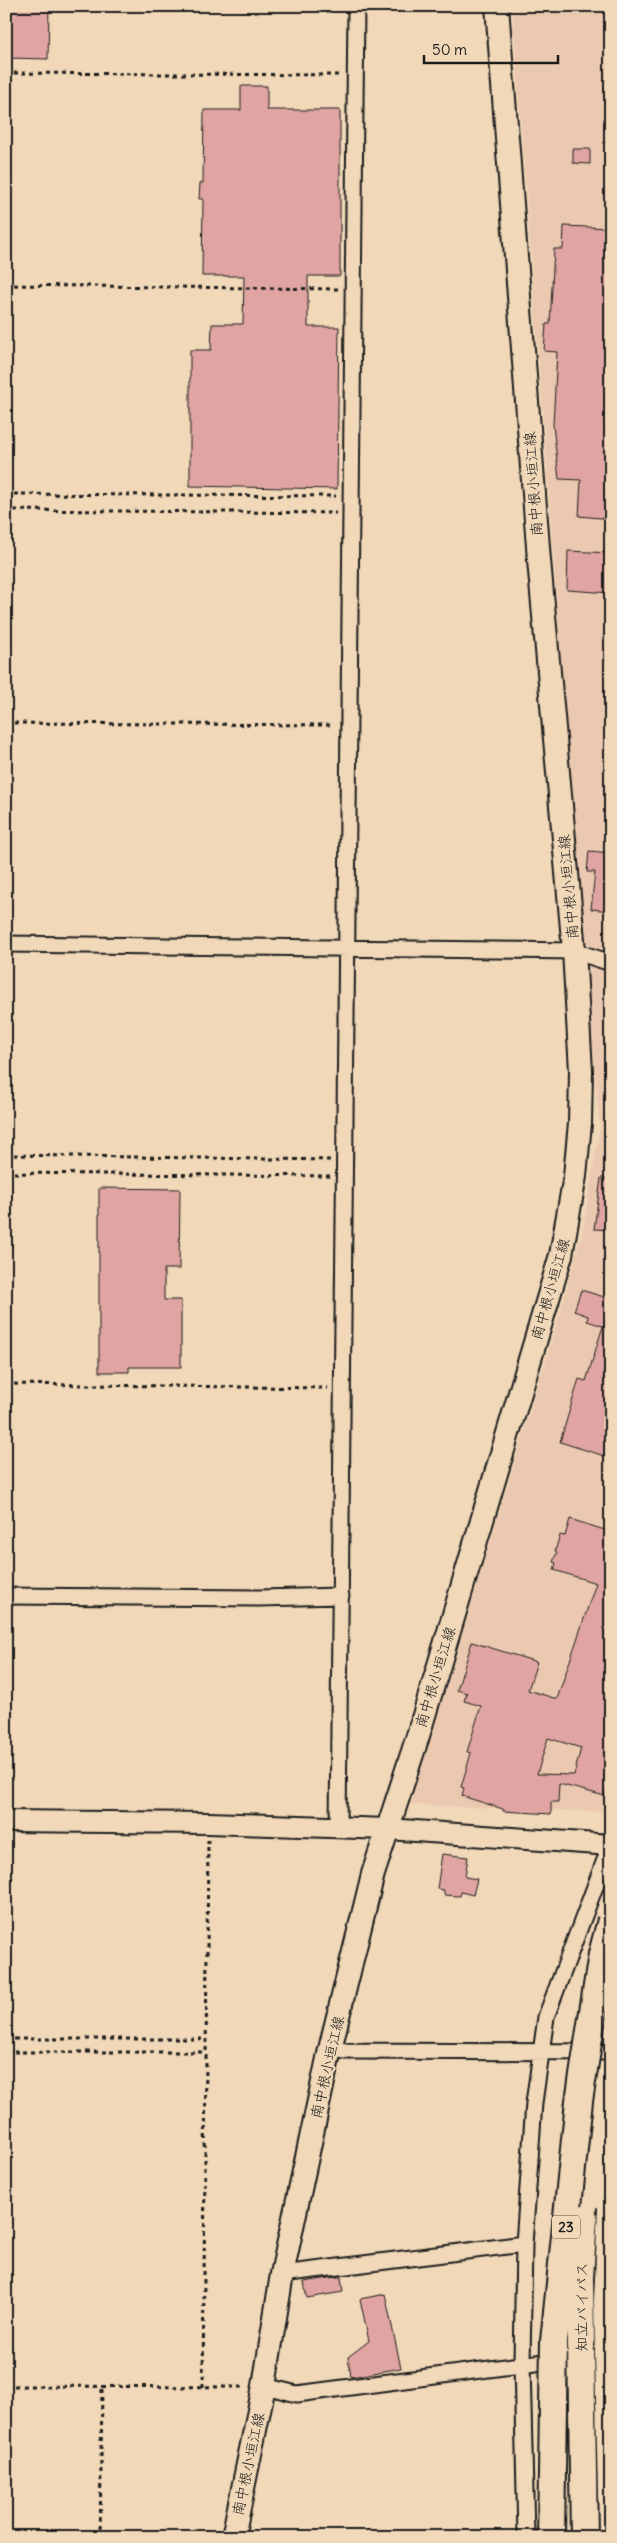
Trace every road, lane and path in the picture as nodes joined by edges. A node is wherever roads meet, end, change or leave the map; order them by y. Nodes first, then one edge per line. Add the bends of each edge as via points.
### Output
1 (356, 6) edge
2 (496, 6) edge
3 (6, 73) edge
4 (355, 75) junction
5 (6, 285) edge
6 (353, 289) junction
7 (6, 494) edge
8 (351, 496) junction
9 (6, 510) edge
10 (351, 513) junction
11 (6, 723) edge
12 (349, 725) junction
13 (6, 944) edge
14 (347, 947) junction
15 (574, 952) junction
16 (611, 963) edge
17 (6, 1155) edge
18 (344, 1160) junction
19 (6, 1173) edge
20 (344, 1176) junction
21 (6, 1384) edge
22 (342, 1388) junction
23 (6, 1596) edge
24 (341, 1596) junction
25 (6, 1821) edge
26 (208, 1823) junction
27 (338, 1827) junction
28 (388, 1829) junction
29 (611, 1845) edge
30 (611, 1920) edge
31 (611, 1990) edge
32 (6, 2039) edge
33 (205, 2039) junction
34 (330, 2049) junction
35 (6, 2052) edge
36 (205, 2052) junction
37 (541, 2052) junction
38 (611, 2052) edge
39 (611, 2208) edge
40 (524, 2244) junction
41 (282, 2274) junction
42 (611, 2353) edge
43 (522, 2363) junction
44 (6, 2386) edge
45 (264, 2386) junction
46 (102, 2387) junction
47 (203, 2387) junction
48 (611, 2496) edge
49 (100, 2537) edge
50 (233, 2537) edge
51 (526, 2537) edge
52 (551, 2537) edge
53 (584, 2537) edge

1 - 4 street
2 - 15 main road, 南中根小垣江線 via 539,560
3 - 4 path
4 - 6 street
5 - 6 path
6 - 8 street
7 - 8 path
8 - 10 street
9 - 10 path
10 - 12 street
11 - 12 path
12 - 14 street
13 - 14 street
14 - 15 street
14 - 18 street
15 - 16 street
15 - 28 main road, 南中根小垣江線 via 581,1071 580,1123 570,1213 561,1255
17 - 18 path
18 - 20 street
19 - 20 path
20 - 22 street
21 - 22 path
22 - 24 street
23 - 24 street
24 - 27 street
25 - 26 street
26 - 27 street
26 - 33 path
27 - 28 street
28 - 29 street
28 - 34 main road, 南中根小垣江線 via 373,1874
29 - 37 street via 546,2017
30 - 52 highway, 23, bridge via 602,1954 579,2101 554,2341
31 - 53 highway, 知立バイパス / 23, bridge via 589,2146 580,2278
32 - 33 path
33 - 36 path
34 - 37 street
34 - 41 main road, 南中根小垣江線
35 - 36 path
36 - 47 path
37 - 38 street
37 - 40 street via 529,2149
39 - 48 highway, bridge via 607,2302
40 - 41 street
40 - 43 street
41 - 45 main road, 南中根小垣江線
42 - 43 street
43 - 45 street via 297,2394
43 - 51 street
44 - 46 path
45 - 47 path
45 - 50 main road, 南中根小垣江線
46 - 47 path
46 - 49 path

